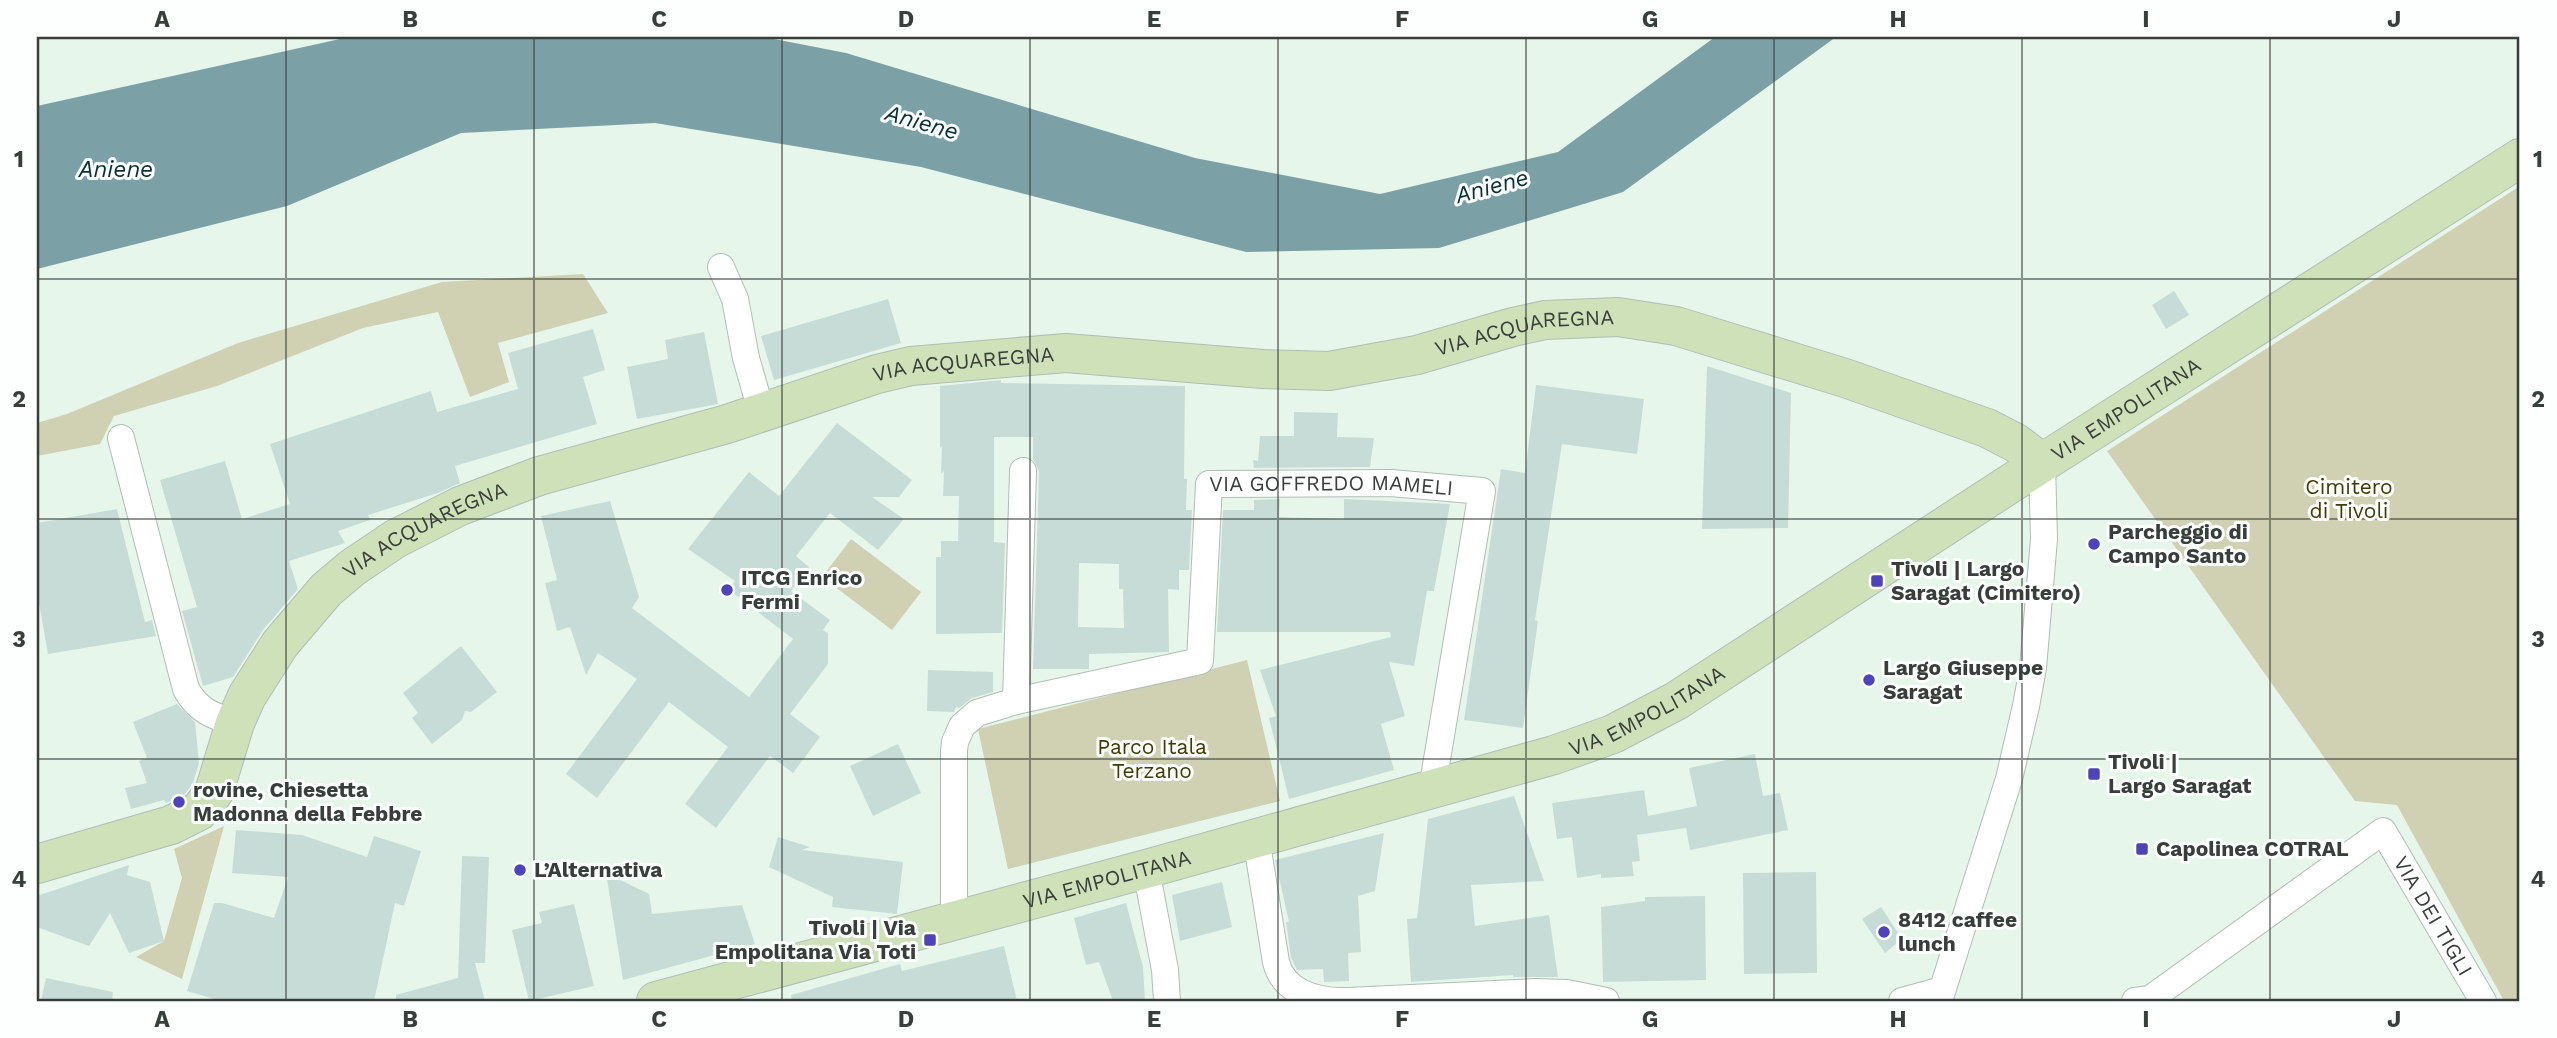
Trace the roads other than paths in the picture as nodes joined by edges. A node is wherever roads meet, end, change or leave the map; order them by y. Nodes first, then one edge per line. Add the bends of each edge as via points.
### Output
1 (2520, 158) edge
2 (721, 267) dead end
3 (762, 414) junction
4 (121, 438) dead end
5 (2042, 463) junction
6 (1023, 471) dead end
7 (1016, 701) junction
8 (235, 723) junction
9 (1432, 789) junction
10 (1256, 838) junction
11 (37, 864) edge
12 (1146, 869) junction
13 (954, 920) junction
14 (696, 996) edge
15 (1940, 996) edge
16 (2145, 1000) edge
17 (656, 1001) edge
18 (1167, 1001) edge
19 (1342, 1001) edge
20 (1348, 1001) edge
21 (1606, 1001) edge
22 (1902, 1001) edge
23 (2483, 1001) edge

1 - 5 main road, VIA EMPOLITANA
2 - 3 street via 735,299
3 - 5 main road, VIA ACQUAREGNA via 877,374 941,362 1066,353 1329,371 1408,357 1545,320 1618,317 1676,326 1844,377 1987,428
3 - 8 main road, VIA ACQUAREGNA via 539,476 460,506 395,538 352,568 300,617 261,672
4 - 8 street via 186,689 200,708
5 - 9 main road, VIA EMPOLITANA via 1656,712 1587,744
5 - 15 street via 2044,539 2026,706 2009,779
6 - 7 street
7 - 9 street, VIA GOFFREDO MAMELI via 1200,661 1209,484 1391,483 1482,491
7 - 13 street, VIA GOFFREDO MAMELI via 977,713 962,726 955,743
8 - 11 main road, VIA ACQUAREGNA via 217,785 199,811 171,825
9 - 10 main road, VIA EMPOLITANA
10 - 12 main road, VIA EMPOLITANA
10 - 19 street via 1281,976 1310,996
12 - 13 main road, VIA EMPOLITANA
12 - 18 street
13 - 14 main road, VIA EMPOLITANA
14 - 17 main road, VIA EMPOLITANA
15 - 22 street
16 - 23 street, VIA DEI TIGLI via 2383,831
20 - 21 street via 1536,992

